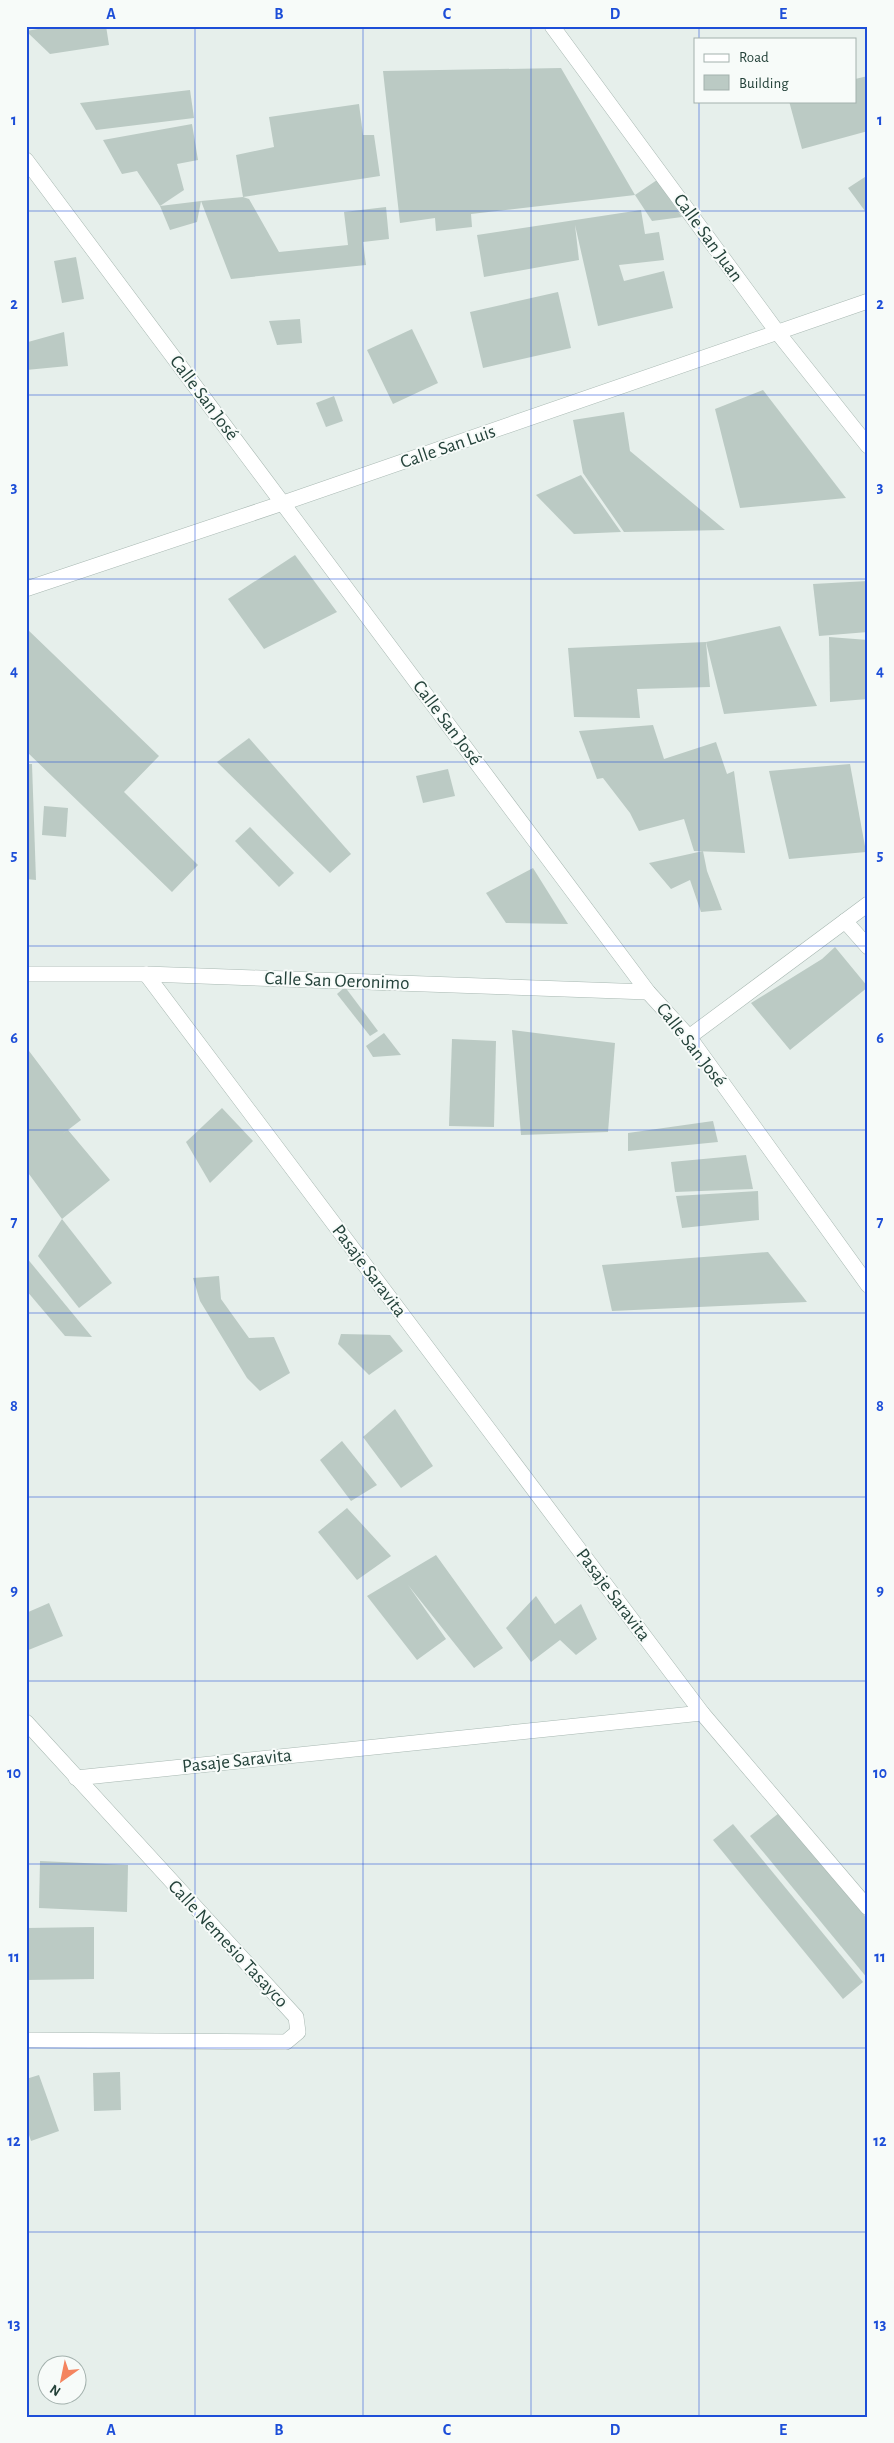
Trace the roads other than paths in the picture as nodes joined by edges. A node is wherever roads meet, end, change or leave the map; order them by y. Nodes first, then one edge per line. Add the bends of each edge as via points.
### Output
1 (552, 26) edge
2 (26, 160) edge
3 (868, 301) edge
4 (778, 333) junction
5 (868, 446) edge
6 (283, 503) junction
7 (26, 589) edge
8 (868, 904) edge
9 (845, 922) junction
10 (868, 947) edge
11 (26, 974) edge
12 (146, 974) junction
13 (648, 992) junction
14 (689, 1037) junction
15 (868, 1285) edge
16 (702, 1713) junction
17 (26, 1722) edge
18 (76, 1778) junction
19 (868, 1908) edge
20 (26, 2040) edge

1 - 4 street, Calle San Juan
2 - 6 street, Calle San José
3 - 4 street, Calle San Luis
4 - 5 street, Calle San Juan
4 - 6 street, Calle San Luis
6 - 7 street, Calle San Luis
6 - 13 street, Calle San José
8 - 9 street
9 - 10 street
9 - 14 street
11 - 12 street, Calle San Oeronimo
12 - 13 street, Calle San Oeronimo
12 - 16 street, Pasaje Saravita
13 - 14 street, Calle San José
14 - 15 street, Calle San José
16 - 18 street, Pasaje Saravita
16 - 19 street
17 - 18 street, Calle Nemesio Tasayco
18 - 20 street, Calle Nemesio Tasayco via 296,2017 298,2032 286,2042

